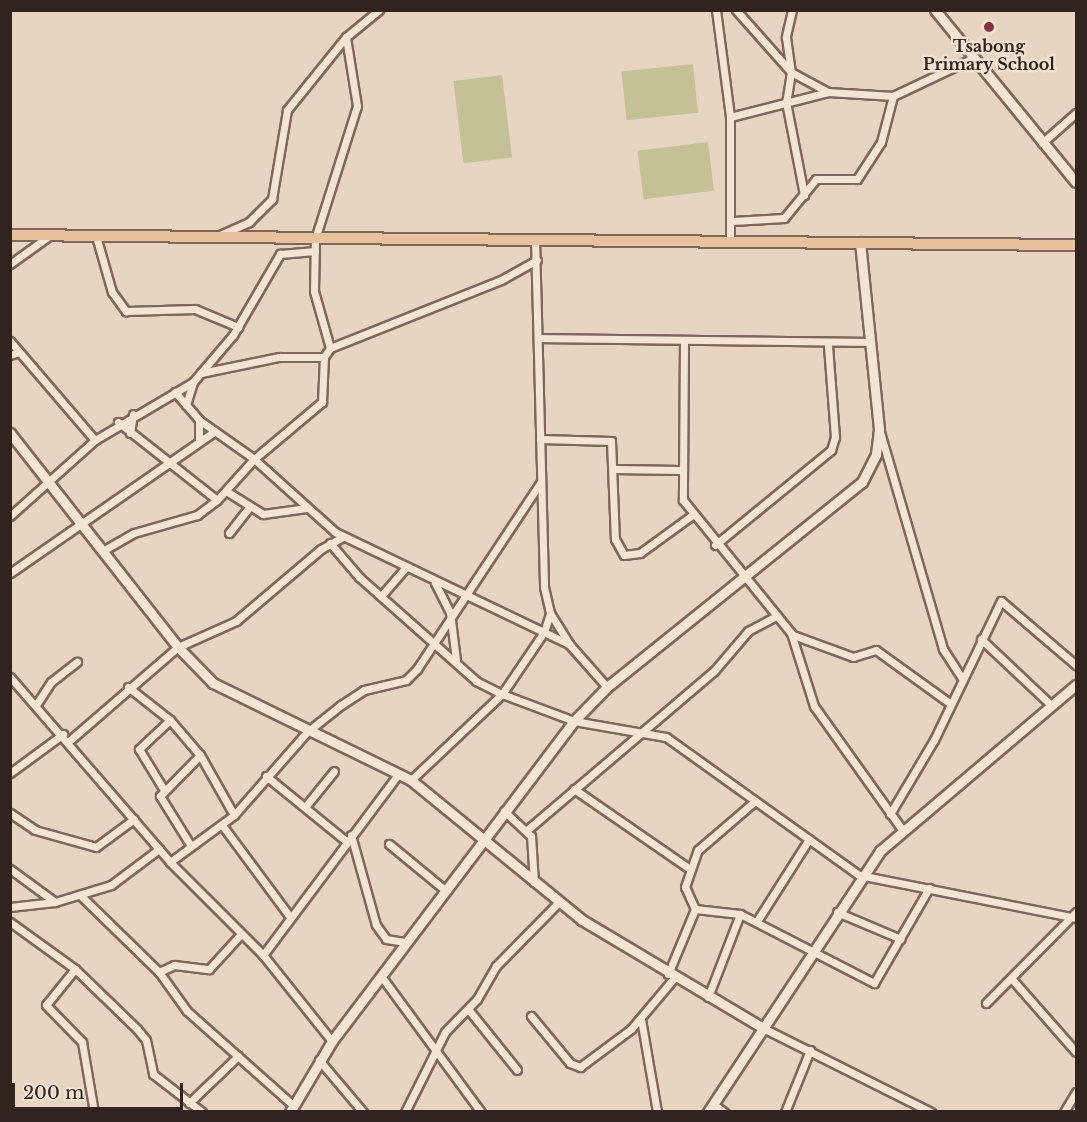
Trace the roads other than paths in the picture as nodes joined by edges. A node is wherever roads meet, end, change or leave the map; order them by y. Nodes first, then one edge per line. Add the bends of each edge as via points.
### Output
1 (379, 10) edge
2 (716, 10) edge
3 (736, 10) edge
4 (792, 10) edge
5 (935, 10) edge
6 (345, 37) junction
7 (973, 58) junction
8 (791, 72) junction
9 (828, 92) junction
10 (893, 96) junction
11 (786, 102) junction
12 (1077, 113) edge
13 (730, 117) junction
14 (1042, 143) junction
15 (1077, 182) edge
16 (804, 195) junction
17 (734, 221) junction
18 (10, 235) edge
19 (49, 236) junction
20 (96, 236) junction
21 (213, 238) junction
22 (315, 239) junction
23 (535, 240) junction
24 (730, 242) junction
25 (860, 242) junction
26 (1077, 244) edge
27 (315, 251) junction
28 (537, 260) junction
29 (10, 264) edge
30 (238, 327) junction
31 (538, 338) junction
32 (10, 341) edge
33 (684, 342) junction
34 (868, 342) junction
35 (828, 345) junction
36 (330, 348) junction
37 (19, 352) junction
38 (10, 354) edge
39 (324, 357) junction
40 (201, 373) junction
41 (193, 382) junction
42 (176, 392) junction
43 (186, 405) junction
44 (133, 414) junction
45 (199, 420) junction
46 (118, 422) junction
47 (879, 429) junction
48 (215, 431) junction
49 (130, 432) junction
50 (10, 433) edge
51 (95, 440) junction
52 (199, 440) junction
53 (540, 440) junction
54 (254, 459) junction
55 (168, 464) junction
56 (614, 469) junction
57 (680, 470) junction
58 (50, 481) junction
59 (540, 483) junction
60 (226, 491) junction
61 (217, 500) junction
62 (249, 507) junction
63 (307, 508) junction
64 (10, 516) edge
65 (692, 516) junction
66 (84, 523) junction
67 (229, 533) dead end
68 (344, 537) junction
69 (330, 543) junction
70 (715, 545) junction
71 (106, 549) junction
72 (406, 567) junction
73 (10, 573) edge
74 (744, 580) junction
75 (435, 583) junction
76 (381, 596) junction
77 (468, 596) junction
78 (550, 613) junction
79 (776, 616) junction
80 (452, 621) junction
81 (544, 632) junction
82 (791, 633) junction
83 (981, 639) junction
84 (436, 642) junction
85 (569, 644) junction
86 (178, 646) junction
87 (456, 660) junction
88 (77, 662) dead end
89 (1077, 665) edge
90 (10, 677) edge
91 (962, 678) junction
92 (1077, 685) edge
93 (128, 687) junction
94 (607, 687) junction
95 (502, 694) junction
96 (951, 704) junction
97 (36, 705) junction
98 (1052, 705) junction
99 (170, 720) junction
100 (574, 721) junction
101 (639, 730) junction
102 (307, 732) junction
103 (63, 734) junction
104 (69, 741) junction
105 (200, 755) junction
106 (334, 771) dead end
107 (10, 773) edge
108 (399, 773) junction
109 (266, 776) junction
110 (411, 780) junction
111 (574, 789) junction
112 (164, 790) junction
113 (755, 801) junction
114 (305, 807) junction
115 (504, 811) junction
116 (10, 813) edge
117 (890, 814) junction
118 (234, 815) junction
119 (134, 819) junction
120 (222, 825) junction
121 (901, 828) junction
122 (527, 830) junction
123 (349, 838) junction
124 (483, 838) junction
125 (809, 839) junction
126 (389, 844) dead end
127 (191, 846) junction
128 (159, 849) junction
129 (170, 862) junction
130 (10, 869) edge
131 (690, 869) junction
132 (859, 875) junction
133 (534, 882) junction
134 (929, 888) junction
135 (445, 890) junction
136 (80, 894) junction
137 (55, 902) junction
138 (558, 903) junction
139 (10, 907) edge
140 (695, 909) junction
141 (836, 911) junction
142 (740, 914) junction
143 (1075, 916) edge
144 (290, 917) junction
145 (757, 921) junction
146 (10, 922) edge
147 (241, 934) junction
148 (901, 939) junction
149 (406, 942) junction
150 (810, 953) junction
151 (262, 955) junction
152 (75, 969) junction
153 (159, 972) junction
154 (381, 976) junction
155 (671, 976) junction
156 (1011, 978) junction
157 (708, 996) junction
158 (986, 1003) dead end
159 (468, 1009) junction
160 (531, 1016) dead end
161 (641, 1019) junction
162 (763, 1028) junction
163 (332, 1041) junction
164 (810, 1050) junction
165 (1077, 1052) edge
166 (238, 1056) junction
167 (436, 1056) junction
168 (319, 1060) junction
169 (517, 1070) dead end
170 (1077, 1092) edge
171 (189, 1103) junction
172 (292, 1108) edge
173 (710, 1108) edge
174 (94, 1112) edge
175 (202, 1112) edge
176 (363, 1112) edge
177 (405, 1112) edge
178 (481, 1112) edge
179 (657, 1112) edge
180 (724, 1112) edge
181 (784, 1112) edge
182 (931, 1112) edge
183 (1064, 1112) edge

1 - 6 street
2 - 13 street
3 - 8 street
4 - 8 street via 786,37
5 - 7 street
6 - 21 street via 287,110 272,199 249,222
6 - 22 street via 357,106
7 - 10 street
7 - 14 street
8 - 9 street
8 - 11 street
9 - 10 street
9 - 11 street
10 - 16 street via 880,142 857,179 816,179
11 - 13 street
11 - 16 street
12 - 14 street
13 - 17 street
14 - 15 street
16 - 17 street via 784,218
17 - 24 street
18 - 19 main road
19 - 20 main road
19 - 29 street
20 - 21 main road
20 - 30 street via 112,292 126,311 195,309
21 - 22 main road
22 - 23 main road
22 - 27 street
23 - 24 main road
23 - 28 street
24 - 25 main road
25 - 26 main road
25 - 34 street
27 - 30 street via 278,256
27 - 36 street via 314,291
28 - 31 street
28 - 36 street via 501,280
30 - 40 street
31 - 33 street
31 - 53 street
32 - 37 street
33 - 35 street
33 - 57 street
34 - 35 street
34 - 47 street
35 - 70 street via 835,437 831,450
36 - 39 street
37 - 38 street
37 - 51 street
39 - 40 street via 279,357
39 - 54 street via 322,402
40 - 41 street
41 - 42 street
41 - 43 street
42 - 43 street
42 - 44 street
43 - 45 street
44 - 46 street
44 - 49 street
45 - 48 street
45 - 52 street
46 - 49 street
46 - 51 street
47 - 74 street via 876,454 857,489
47 - 91 street via 943,649
48 - 52 street
48 - 54 street
49 - 55 street
50 - 58 street
51 - 58 street
52 - 55 street
53 - 56 street via 608,439
53 - 59 street
54 - 60 street
54 - 63 street
55 - 61 street
55 - 66 street
56 - 57 street
56 - 65 street via 615,539 624,555 640,553
57 - 65 street
58 - 64 street
58 - 66 street
59 - 77 street
59 - 78 street
60 - 61 street
60 - 62 street
61 - 71 street via 197,515 134,533
62 - 63 street via 278,515
62 - 67 street
63 - 68 street
65 - 70 street
66 - 71 street
66 - 73 street
68 - 69 street
68 - 72 street
69 - 76 street
69 - 86 street via 236,621
70 - 74 street
71 - 86 street
72 - 75 street
72 - 76 street
74 - 79 street
74 - 94 street
75 - 77 street
75 - 80 street
76 - 84 street
77 - 80 street
77 - 81 street
78 - 81 street
78 - 85 street
79 - 82 street
79 - 101 street via 748,631 714,670
80 - 84 street
80 - 87 street
81 - 85 street
81 - 95 street
82 - 96 street via 809,645 853,657 876,650
82 - 117 street via 814,706
83 - 89 street via 1004,600
83 - 91 street
83 - 98 street
84 - 87 street
84 - 102 street via 405,680 355,694
85 - 94 street
86 - 93 street
86 - 102 street via 235,698
87 - 95 street via 476,681
88 - 97 street via 51,682
90 - 97 street
91 - 96 street
92 - 98 street
93 - 99 street
93 - 104 street
94 - 100 street
95 - 100 street
95 - 110 street
96 - 117 street
97 - 103 street
98 - 121 street
99 - 105 street
99 - 112 street via 139,749
100 - 101 street
100 - 115 street
101 - 111 street
101 - 113 street via 672,741
102 - 108 street
102 - 109 street
103 - 104 street
103 - 107 street
104 - 119 street
105 - 112 street
105 - 118 street
106 - 114 street
108 - 110 street
108 - 123 street
109 - 114 street
109 - 118 street
110 - 124 street
111 - 122 street
111 - 131 street
112 - 127 street via 161,801
113 - 125 street
113 - 131 street via 702,844
114 - 123 street
115 - 122 street
115 - 124 street
116 - 119 street via 35,830 96,847
117 - 121 street
118 - 120 street
119 - 128 street
120 - 127 street
120 - 144 street
121 - 132 street
122 - 133 street
123 - 144 street
123 - 149 street via 376,925 386,939
124 - 133 street
124 - 135 street
125 - 132 street
125 - 145 street
126 - 135 street
127 - 129 street
128 - 129 street
128 - 136 street via 111,885
129 - 147 street
130 - 137 street
131 - 140 street via 685,895
132 - 134 street
132 - 141 street
133 - 138 street
134 - 143 street
134 - 148 street
135 - 149 street
136 - 137 street
136 - 153 street
137 - 139 street
138 - 155 street
138 - 159 street via 496,966
140 - 142 street
140 - 155 street
141 - 148 street
141 - 150 street
142 - 145 street
142 - 157 street
143 - 156 street
144 - 151 street
145 - 150 street
146 - 152 street
147 - 151 street
147 - 153 street via 209,969 174,965
148 - 150 street via 874,983
149 - 154 street
150 - 162 street
151 - 163 street
152 - 171 street via 143,1036 153,1074
152 - 174 street via 46,1005 82,1042
153 - 166 street via 187,1011
154 - 163 street
154 - 167 street
155 - 157 street
155 - 161 street
156 - 158 street
156 - 165 street
157 - 162 street
159 - 167 street via 445,1032
159 - 169 street
160 - 161 street via 576,1066
161 - 179 street
162 - 164 street
162 - 173 street
163 - 168 street
164 - 181 street
164 - 182 street
166 - 171 street
166 - 172 street
167 - 177 street
167 - 178 street
168 - 172 street
168 - 176 street
170 - 183 street
171 - 175 street
173 - 180 street

